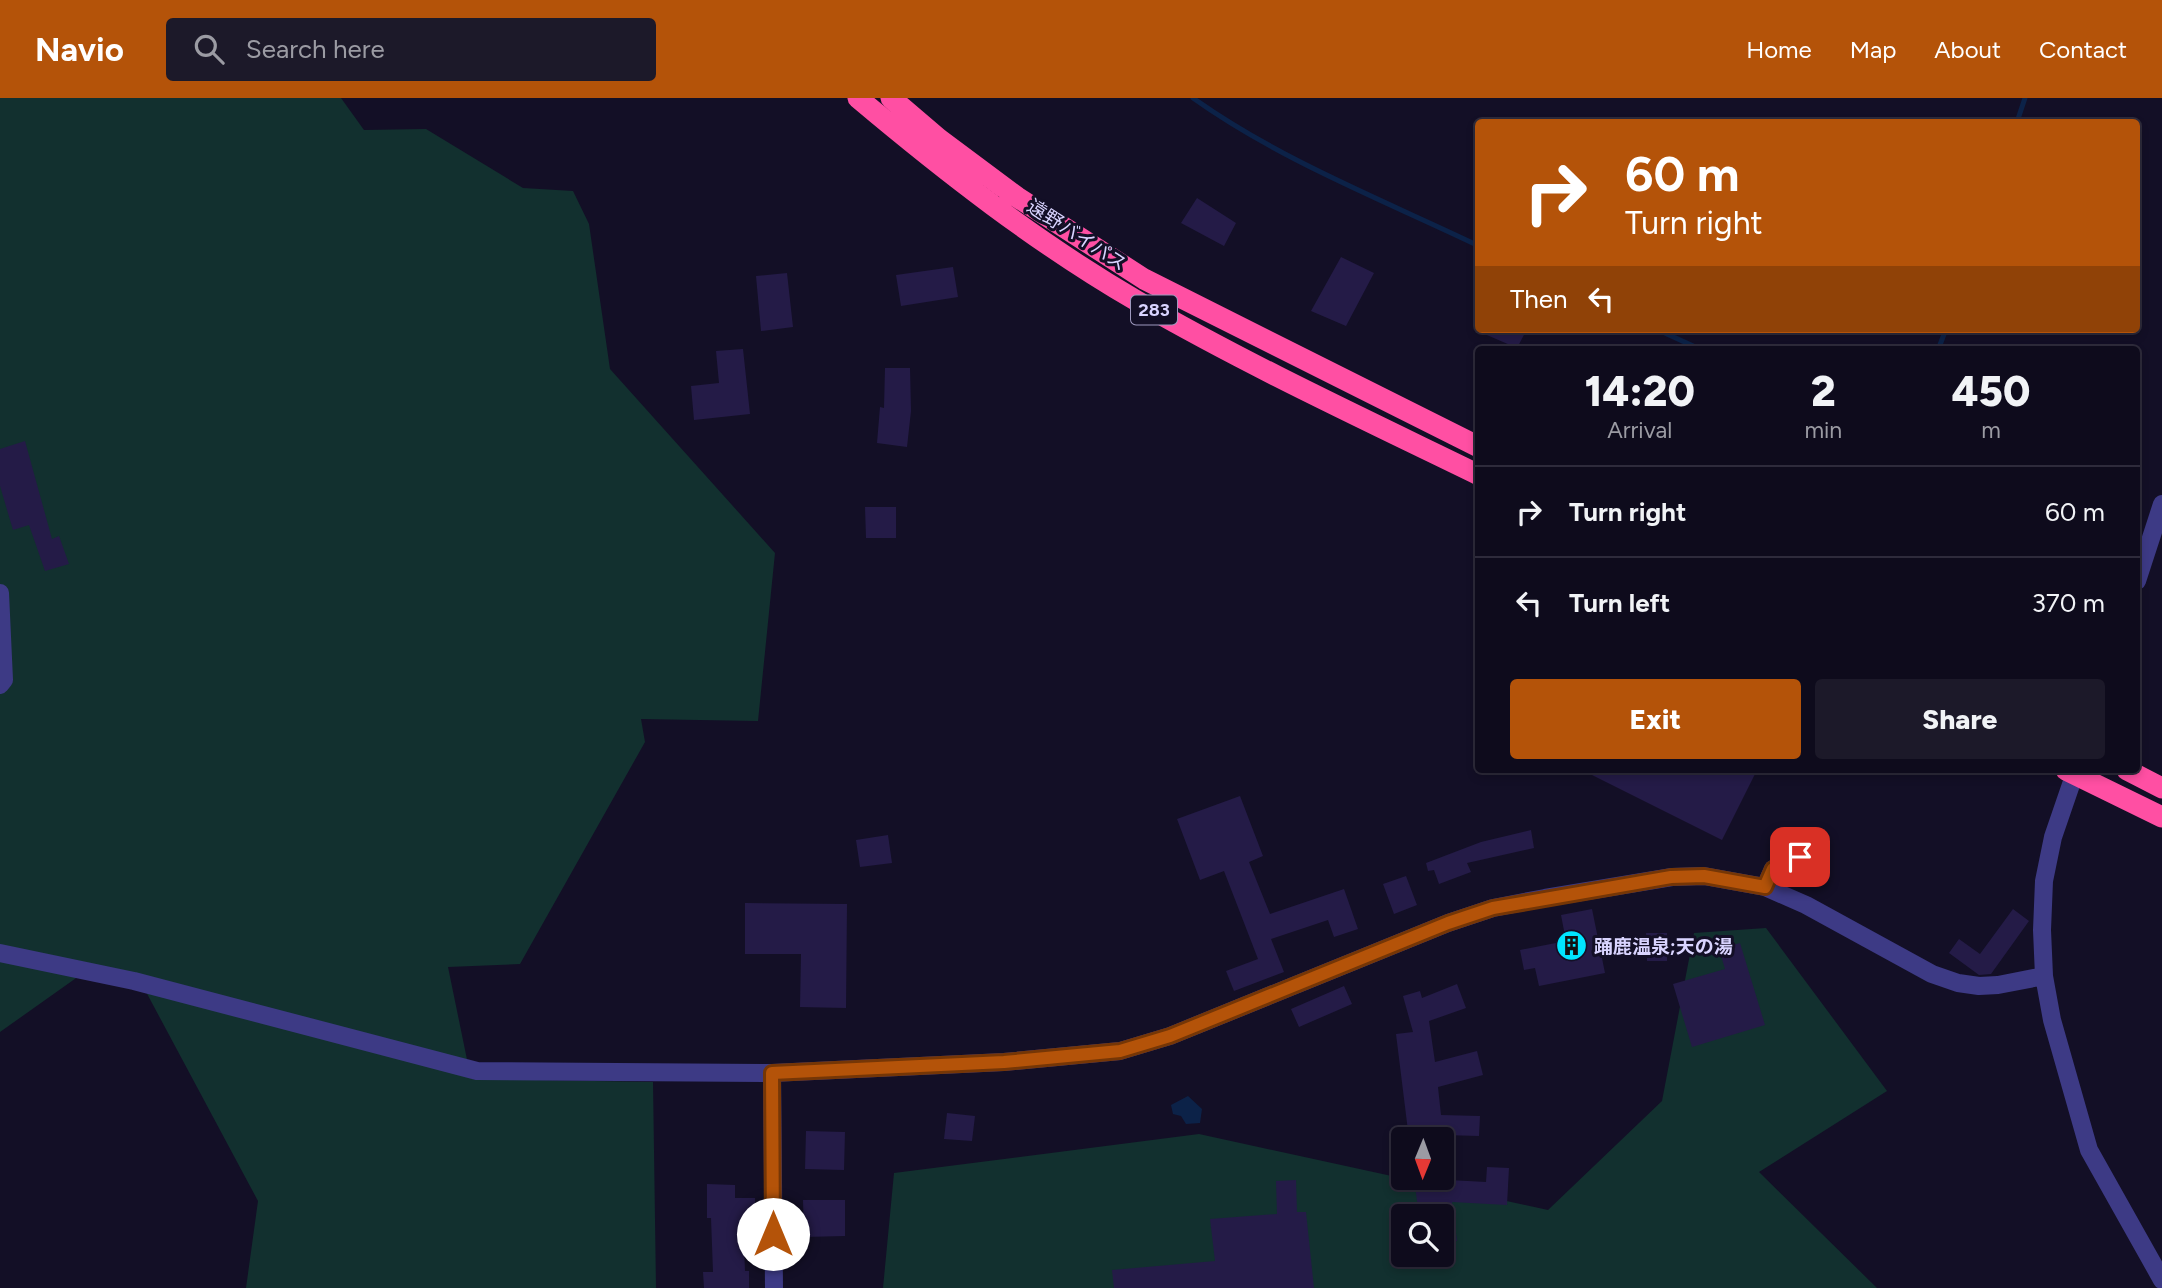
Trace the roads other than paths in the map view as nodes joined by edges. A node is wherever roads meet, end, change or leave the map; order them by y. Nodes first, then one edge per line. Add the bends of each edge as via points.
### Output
1 (858, 98) edge
2 (891, 98) edge
3 (1444, 430) junction
4 (1475, 445) edge
5 (1435, 453) junction
6 (1475, 473) edge
7 (2162, 504) edge
8 (2140, 573) edge
9 (0, 593) edge
10 (0, 685) edge
11 (2071, 773) edge
12 (2076, 773) edge
13 (2133, 773) edge
14 (2162, 788) edge
15 (2162, 817) edge
16 (1813, 856) dead end
17 (1765, 887) junction
18 (0, 953) edge
19 (2044, 976) junction
20 (772, 1073) junction
21 (2162, 1280) edge
22 (774, 1288) edge

1 - 5 highway, 遠野バイパス / 283 via 1005,216 1137,301
2 - 3 highway, 遠野バイパス / 283 via 1017,198 1144,279
3 - 4 highway, 遠野バイパス / 283
3 - 5 highway
5 - 6 highway, 遠野バイパス / 283
7 - 8 street
9 - 10 street via 4,680
11 - 19 street via 2044,881
12 - 15 highway
13 - 14 highway
16 - 17 street via 1773,869
17 - 19 street via 1931,974 1958,983 1998,985
17 - 20 street via 1704,876 1671,877 1493,908 1170,1036 1120,1051 1004,1062
18 - 20 street via 134,981 477,1071
19 - 21 street via 2089,1150
20 - 22 street

